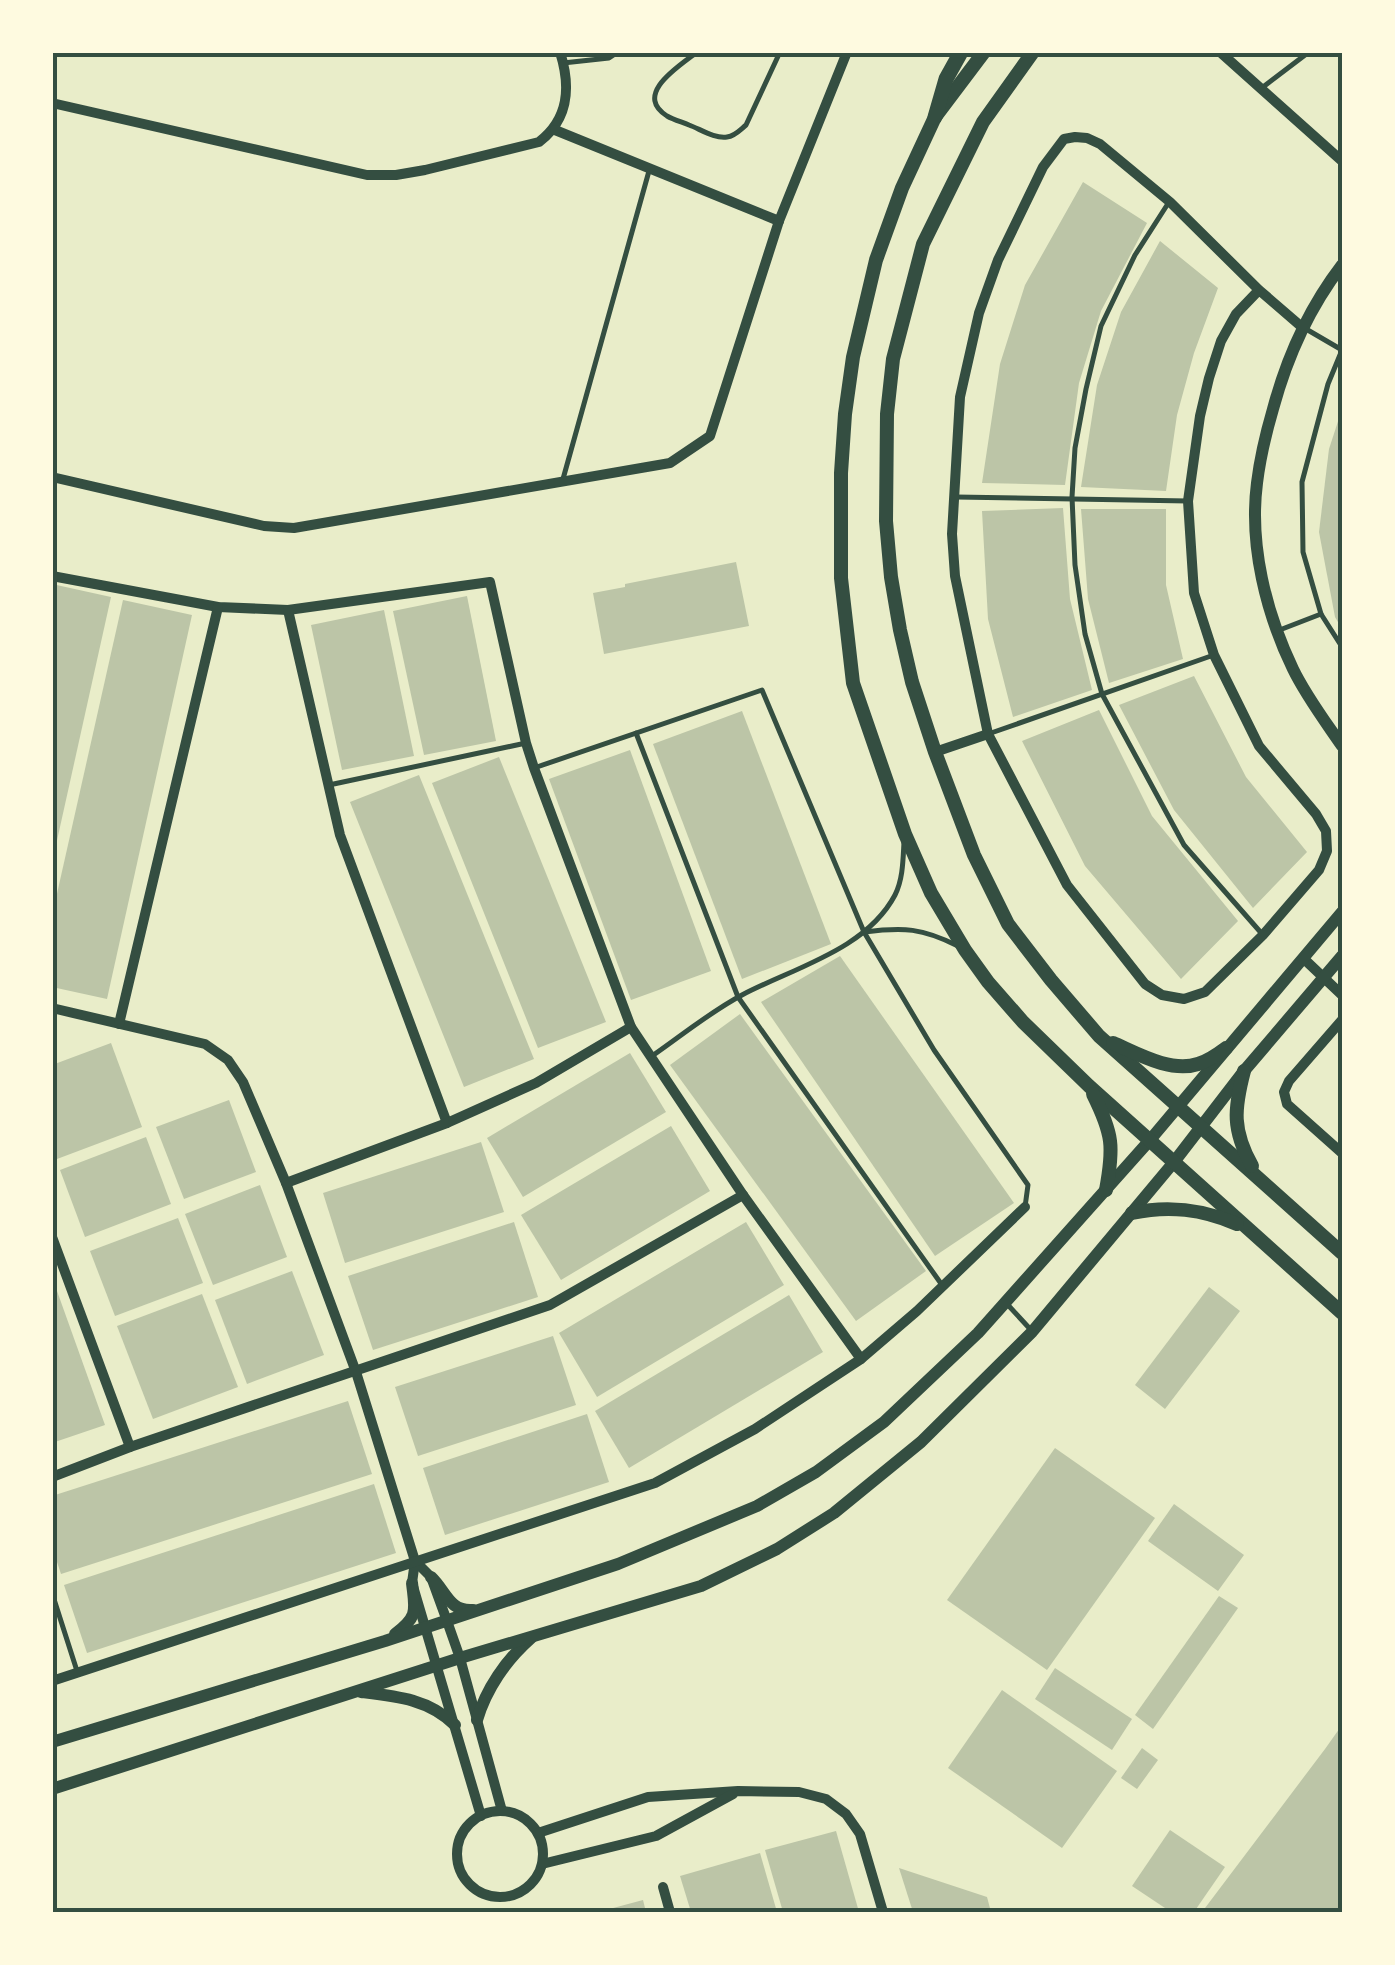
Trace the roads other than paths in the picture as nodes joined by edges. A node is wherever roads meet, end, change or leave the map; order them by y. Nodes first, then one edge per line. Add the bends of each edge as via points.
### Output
1 (618, 52) edge
2 (698, 52) edge
3 (780, 52) edge
4 (847, 52) edge
5 (960, 52) edge
6 (984, 52) edge
7 (1033, 52) edge
8 (1220, 52) edge
9 (1309, 52) edge
10 (561, 58) edge
11 (1261, 89) junction
12 (52, 103) edge
13 (935, 118) junction
14 (555, 130) junction
15 (1342, 161) edge
16 (649, 168) junction
17 (1170, 202) junction
18 (778, 221) junction
19 (1342, 266) edge
20 (1259, 290) junction
21 (1304, 328) junction
22 (1342, 350) edge
23 (52, 476) edge
24 (563, 480) junction
25 (953, 496) junction
26 (1072, 498) junction
27 (1188, 501) junction
28 (52, 576) edge
29 (218, 607) junction
30 (288, 610) junction
31 (1321, 614) junction
32 (1278, 631) junction
33 (1342, 647) edge
34 (1214, 655) junction
35 (1102, 694) junction
36 (636, 734) junction
37 (988, 734) junction
38 (526, 743) junction
39 (1342, 746) edge
40 (935, 752) junction
41 (534, 768) junction
42 (329, 785) junction
43 (905, 834) junction
44 (1342, 912) edge
45 (864, 932) junction
46 (1263, 935) junction
47 (965, 950) junction
48 (1342, 956) edge
49 (1303, 958) junction
50 (1324, 978) junction
51 (1342, 995) edge
52 (738, 997) junction
53 (52, 1008) edge
54 (1342, 1020) edge
55 (118, 1024) junction
56 (631, 1027) junction
57 (1099, 1036) junction
58 (1226, 1048) junction
59 (651, 1056) junction
60 (1244, 1070) junction
61 (1090, 1086) junction
62 (1179, 1106) junction
63 (447, 1123) junction
64 (1202, 1127) junction
65 (1150, 1140) junction
66 (1342, 1153) edge
67 (1174, 1162) junction
68 (1258, 1177) junction
69 (286, 1183) junction
70 (1106, 1190) junction
71 (743, 1196) junction
72 (1025, 1207) joint
73 (1132, 1212) junction
74 (1247, 1228) junction
75 (52, 1237) edge
76 (1342, 1252) edge
77 (942, 1285) junction
78 (1006, 1303) junction
79 (1342, 1313) edge
80 (1032, 1332) junction
81 (861, 1360) junction
82 (356, 1372) junction
83 (130, 1446) junction
84 (52, 1477) edge
85 (415, 1561) junction
86 (431, 1577) junction
87 (412, 1583) junction
88 (52, 1593) edge
89 (483, 1609) junction
90 (448, 1621) junction
91 (426, 1628) junction
92 (532, 1636) junction
93 (385, 1642) junction
94 (460, 1658) junction
95 (438, 1666) junction
96 (77, 1674) junction
97 (52, 1681) edge
98 (357, 1691) junction
99 (477, 1720) junction
100 (455, 1725) junction
101 (52, 1742) edge
102 (52, 1789) edge
103 (738, 1790) junction
104 (502, 1811) junction
105 (481, 1816) junction
106 (538, 1834) junction
107 (542, 1864) junction
108 (663, 1887) dead end
109 (670, 1912) edge
110 (883, 1912) edge

1 - 10 lane via 609,58
2 - 3 lane via 658,85 658,108 728,137 746,125
4 - 18 street
5 - 13 main road
6 - 13 main road
7 - 40 main road via 983,122 923,244 894,360 885,464 891,577 912,682
8 - 11 street
9 - 11 lane
10 - 14 street via 564,109
11 - 15 street
12 - 14 street via 396,176 539,142
13 - 43 main road via 876,260 853,357 841,473 853,683
14 - 16 street
16 - 18 street
16 - 24 lane
17 - 20 street
17 - 25 street via 1100,144 1064,139 998,260 979,313 960,398
17 - 26 lane via 1101,326 1078,428
18 - 24 street via 710,436 670,463
19 - 21 street
20 - 21 street
20 - 27 street via 1236,314 1209,378
21 - 22 lane
21 - 32 street via 1278,392 1257,483 1258,550
22 - 31 lane via 1302,482 1303,552
23 - 24 street via 278,528
25 - 26 lane
25 - 37 street via 955,576
26 - 27 lane
26 - 35 lane via 1085,634
27 - 34 street via 1194,593
28 - 29 street
29 - 30 street
29 - 55 street
30 - 38 street via 490,582
30 - 42 street
31 - 32 lane
31 - 33 lane
32 - 39 street via 1294,671
34 - 35 lane
34 - 46 street via 1259,746 1326,831 1318,870
35 - 37 lane
35 - 46 lane via 1184,845
36 - 41 lane
36 - 45 lane via 762,690
36 - 52 lane
37 - 40 street
37 - 46 street via 1067,885 1145,984 1173,997 1205,992
38 - 41 street
38 - 42 lane
40 - 57 main road via 1008,924
41 - 56 street
42 - 63 street via 340,835
43 - 45 lane via 896,892
43 - 47 main road
44 - 49 street
45 - 47 lane via 906,928
45 - 52 lane
45 - 72 lane via 934,1050 1028,1185
47 - 61 main road via 1023,1022
48 - 50 street
49 - 50 street
49 - 58 street
50 - 51 street
50 - 60 street
52 - 59 lane
52 - 77 lane
53 - 55 street
54 - 66 street via 1284,1092 1287,1104
55 - 69 street via 206,1044 228,1060
56 - 59 street
56 - 63 street
57 - 58 main road via 1183,1066
57 - 62 main road
58 - 62 street
59 - 71 street
60 - 64 street
60 - 68 main road via 1235,1105 1238,1130
61 - 65 main road
61 - 70 main road via 1112,1148
62 - 64 main road
62 - 65 street
63 - 69 street
64 - 67 street
64 - 68 main road
65 - 67 main road
65 - 70 street
67 - 73 street
67 - 74 main road
68 - 76 main road
69 - 82 street
70 - 78 street
71 - 81 street
71 - 82 street via 550,1305
72 - 77 street
73 - 74 main road via 1202,1211
73 - 80 street
74 - 79 main road
75 - 83 street
77 - 81 street
78 - 80 lane
78 - 89 street via 884,1422 816,1472 757,1506 618,1564
80 - 92 street via 921,1442 776,1549 700,1586
81 - 85 street via 755,1429 655,1482
82 - 83 street
82 - 85 street
83 - 84 street
85 - 86 street
85 - 87 street
85 - 96 street
86 - 89 street via 458,1609
86 - 90 street
87 - 91 street
87 - 93 street via 412,1618
88 - 96 lane
89 - 90 street
90 - 91 street
90 - 94 street
91 - 93 street
91 - 95 street
92 - 94 street
92 - 99 street via 496,1678
93 - 101 street
94 - 95 street
94 - 99 street
95 - 98 street
95 - 100 street
96 - 97 street
98 - 100 street via 418,1702
98 - 102 street
99 - 104 street
100 - 105 street
103 - 106 street via 648,1797
103 - 107 street via 656,1836
103 - 110 street via 800,1792 846,1814 860,1834
104 - 105 street
104 - 106 street via 524,1818
105 - 107 street via 458,1843 458,1862 471,1886 510,1896 534,1880
106 - 107 street
108 - 109 street

